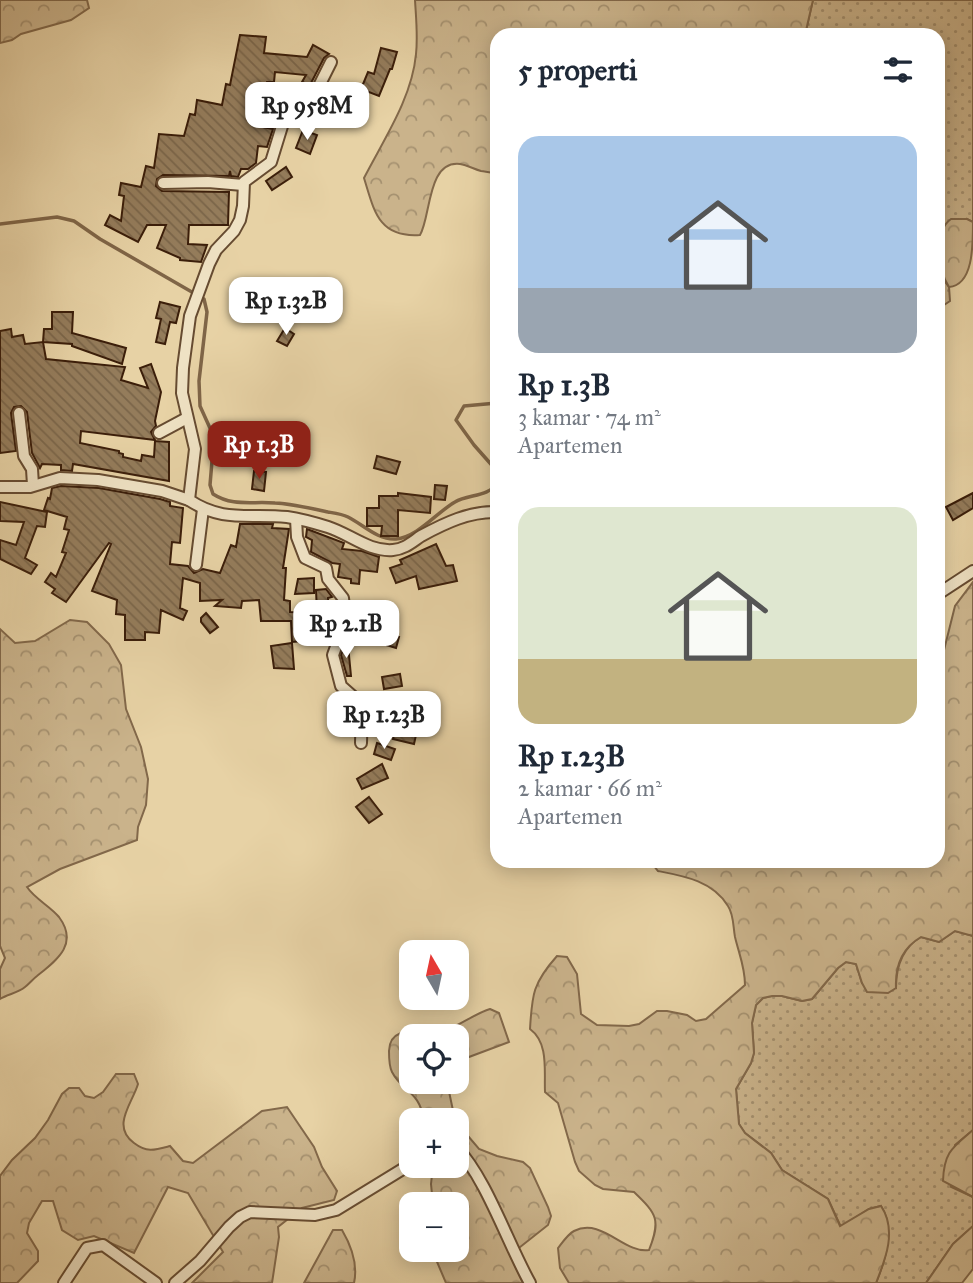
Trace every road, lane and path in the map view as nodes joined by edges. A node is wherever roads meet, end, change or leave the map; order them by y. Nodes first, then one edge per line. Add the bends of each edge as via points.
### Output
1 (331, 62) dead end
2 (163, 183) dead end
3 (243, 185) junction
4 (19, 413) dead end
5 (187, 418) junction
6 (159, 433) dead end
7 (33, 485) junction
8 (0, 487) edge
9 (189, 500) junction
10 (203, 509) junction
11 (490, 512) edge
12 (296, 519) junction
13 (196, 565) dead end
14 (973, 571) edge
15 (945, 589) edge
16 (361, 743) dead end
17 (469, 1164) edge
18 (399, 1171) edge
19 (64, 1283) edge
20 (156, 1283) edge
21 (175, 1283) edge
22 (530, 1283) edge

1 - 3 street via 317,90 283,122 271,162
2 - 3 street
3 - 5 street via 240,220 216,250 193,304 183,368
4 - 7 street
5 - 6 street
5 - 9 street via 195,449
7 - 8 street
7 - 9 street via 60,478 98,480
9 - 10 street
10 - 12 street via 226,516
10 - 13 street
11 - 12 street via 469,514 392,550 370,547 343,532
12 - 16 street via 305,558 326,568 328,579 343,598 346,623 339,626 333,655 341,686 362,708
14 - 15 street
17 - 22 street
18 - 21 street via 336,1210 300,1216 250,1212 229,1227
19 - 20 street via 94,1245 103,1245

